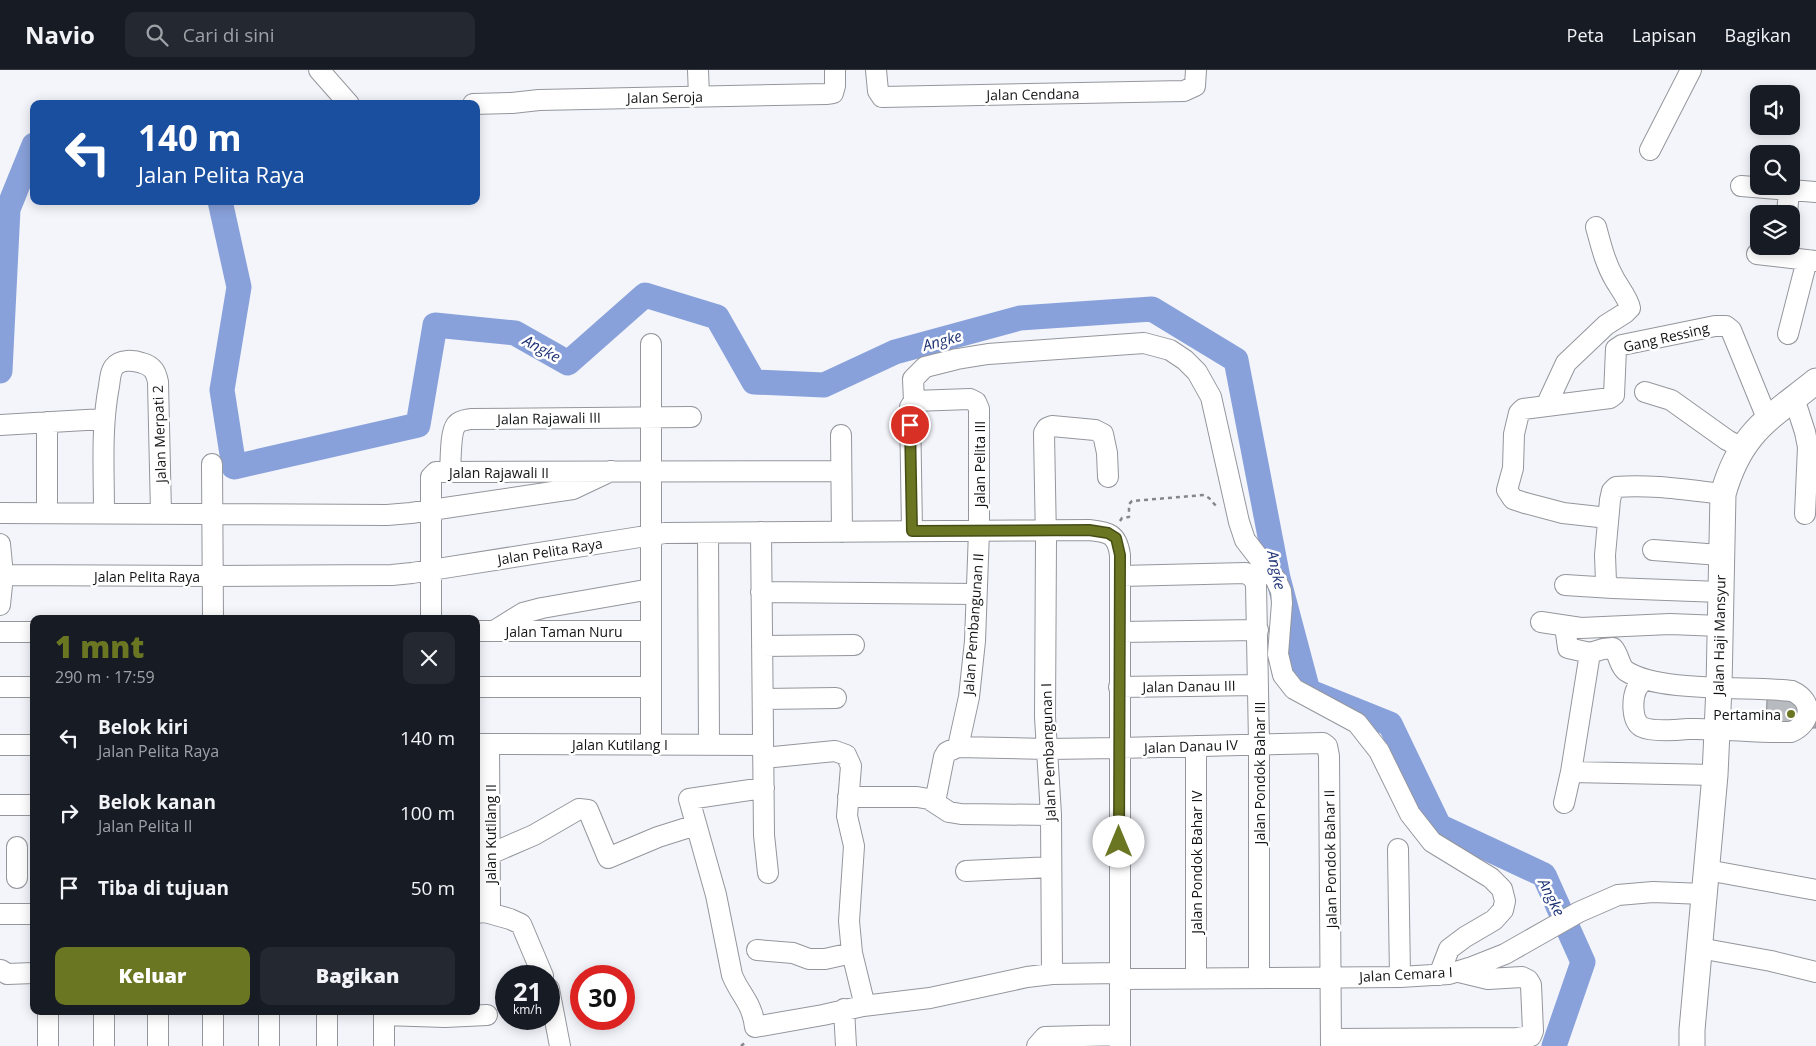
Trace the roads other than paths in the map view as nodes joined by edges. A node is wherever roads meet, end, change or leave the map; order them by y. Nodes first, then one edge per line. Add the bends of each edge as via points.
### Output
1 (320, 70) edge
2 (698, 70) edge
3 (835, 70) edge
4 (876, 70) edge
5 (1196, 70) edge
6 (1691, 70) edge
7 (699, 96) junction
8 (346, 100) edge
9 (480, 104) edge
10 (1650, 150) dead end
11 (1742, 186) dead end
12 (1750, 187) edge
13 (1800, 191) edge
14 (1816, 192) edge
15 (1596, 227) dead end
16 (1796, 255) edge
17 (1812, 260) edge
18 (1788, 334) dead end
19 (651, 344) dead end
20 (1816, 381) edge
21 (1645, 392) dead end
22 (914, 400) junction
23 (1548, 406) junction
24 (1780, 409) junction
25 (651, 417) junction
26 (691, 417) dead end
27 (103, 419) junction
28 (47, 422) junction
29 (0, 425) edge
30 (841, 434) dead end
31 (1742, 448) junction
32 (212, 464) dead end
33 (611, 471) junction
34 (651, 471) junction
35 (841, 471) junction
36 (450, 472) junction
37 (1108, 477) dead end
38 (1722, 494) junction
39 (430, 511) junction
40 (0, 513) edge
41 (47, 513) junction
42 (104, 513) junction
43 (162, 513) junction
44 (212, 513) junction
45 (1805, 514) dead end
46 (1608, 518) junction
47 (1046, 530) junction
48 (912, 531) junction
49 (980, 531) junction
50 (761, 532) junction
51 (842, 532) junction
52 (708, 533) junction
53 (651, 535) junction
54 (0, 544) edge
55 (1653, 550) dead end
56 (1720, 555) junction
57 (431, 570) junction
58 (3, 575) junction
59 (212, 576) junction
60 (1120, 576) junction
61 (1565, 585) dead end
62 (1613, 588) junction
63 (651, 590) junction
64 (761, 592) junction
65 (1720, 592) junction
66 (976, 594) junction
67 (0, 606) edge
68 (542, 608) junction
69 (212, 615) edge
70 (431, 615) edge
71 (1541, 622) dead end
72 (1565, 626) junction
73 (1720, 626) junction
74 (1258, 630) junction
75 (485, 631) edge
76 (546, 631) junction
77 (651, 631) junction
78 (0, 632) edge
79 (30, 632) edge
80 (1120, 632) junction
81 (854, 645) dead end
82 (762, 646) junction
83 (1590, 653) junction
84 (1644, 679) junction
85 (1258, 685) junction
86 (0, 687) edge
87 (30, 687) edge
88 (480, 687) edge
89 (651, 687) junction
90 (1119, 687) junction
91 (1719, 687) junction
92 (836, 698) dead end
93 (763, 699) junction
94 (1717, 731) junction
95 (1323, 742) joint
96 (483, 744) edge
97 (651, 744) junction
98 (709, 744) junction
99 (1259, 744) junction
100 (0, 745) edge
101 (30, 745) edge
102 (958, 746) junction
103 (1196, 746) junction
104 (1119, 748) junction
105 (1047, 749) junction
106 (764, 752) junction
107 (1571, 772) junction
108 (1715, 775) junction
109 (764, 788) junction
110 (848, 796) junction
111 (935, 802) junction
112 (1564, 803) dead end
113 (0, 805) edge
114 (30, 805) edge
115 (1051, 816) junction
116 (696, 826) junction
117 (1398, 849) dead end
118 (490, 854) junction
119 (1051, 867) junction
120 (966, 871) dead end
121 (768, 873) dead end
122 (1706, 882) junction
123 (1816, 890) edge
124 (481, 912) edge
125 (0, 914) edge
126 (30, 914) edge
127 (1700, 948) junction
128 (756, 950) dead end
129 (852, 953) junction
130 (538, 965) edge
131 (0, 969) edge
132 (1816, 972) edge
133 (30, 974) edge
134 (1052, 974) junction
135 (1448, 974) junction
136 (1119, 976) junction
137 (1331, 977) junction
138 (1400, 977) junction
139 (1196, 978) junction
140 (1259, 978) junction
141 (853, 1008) junction
142 (48, 1015) edge
143 (104, 1015) edge
144 (158, 1015) edge
145 (213, 1015) edge
146 (269, 1015) edge
147 (327, 1015) edge
148 (384, 1015) edge
149 (425, 1015) edge
150 (487, 1015) dead end
151 (557, 1030) edge
152 (1120, 1041) edge
153 (1401, 1042) edge
154 (1456, 1042) edge
155 (1516, 1042) edge
156 (1331, 1043) edge
157 (48, 1046) edge
158 (104, 1046) edge
159 (158, 1046) edge
160 (213, 1046) edge
161 (269, 1046) edge
162 (327, 1046) edge
163 (384, 1046) edge
164 (560, 1046) edge
165 (846, 1046) edge
166 (1037, 1046) edge
167 (1692, 1046) edge

1 - 8 street
2 - 7 street
3 - 7 street, Jalan Seroja via 833,92 826,94
4 - 5 street, Jalan Cendana via 878,91 882,97 1184,91 1194,86
6 - 10 street
7 - 9 street, Jalan Seroja
11 - 12 street
13 - 14 street
15 - 23 street via 1607,266 1630,308 1606,325 1566,363
16 - 17 street
17 - 18 street
19 - 25 street
20 - 24 main road, Jalan Haji Mansyur
21 - 31 street via 1671,400
22 - 48 street via 910,407
22 - 49 street, Jalan Pelita III via 970,399 976,402 979,408
22 - 135 street via 912,379 925,367 1020,351 1144,343 1170,350 1197,372 1211,397 1235,506 1246,540 1281,591 1278,654 1283,676 1294,689 1357,723 1379,751 1410,814 1432,842 1491,878 1502,889 1503,910 1494,920 1464,936 1449,949
23 - 24 street, Gang Ressing via 1614,396 1616,349 1622,345 1726,326
23 - 46 street via 1523,409 1519,413 1514,434 1513,468 1507,490 1513,499 1563,514
24 - 31 main road, Jalan Haji Mansyur via 1754,431
24 - 45 street via 1805,432 1808,448
25 - 26 street, Jalan Rajawali III
25 - 34 street
25 - 36 street, Jalan Rajawali III via 461,420 453,433
27 - 28 street
27 - 42 street
27 - 43 street, Jalan Merpati 2 via 113,368 126,361 151,367 158,382
28 - 29 street
28 - 41 street
30 - 35 street
31 - 38 main road, Jalan Haji Mansyur via 1728,473
32 - 44 street
33 - 34 street, Jalan Rajawali II
33 - 36 street, Jalan Rajawali II
33 - 39 street via 573,489
34 - 35 street, Jalan Rajawali II
34 - 53 street
35 - 51 street
36 - 39 street, Jalan Rajawali II via 431,477
37 - 47 street, Jalan Pembangunan I via 1103,434 1095,430 1047,428 1044,433
38 - 46 street via 1654,487 1616,487 1612,491
38 - 56 main road, Jalan Haji Mansyur
39 - 44 street via 387,515
39 - 57 street, Jalan Rajawali II
40 - 41 street
41 - 42 street
42 - 43 street
43 - 44 street
44 - 59 street
46 - 62 street via 1606,582
47 - 49 street, Jalan Pelita Raya
47 - 60 street, Jalan Pelita Raya via 1108,533 1116,538 1119,545
47 - 105 street, Jalan Pembangunan I
48 - 49 street, Jalan Pelita Raya
48 - 51 street, Jalan Pelita Raya
49 - 66 street, Jalan Pembangunan II
50 - 51 street, Jalan Pelita Raya
50 - 52 street, Jalan Pelita Raya
50 - 64 street
52 - 53 street, Jalan Pelita Raya
52 - 98 street
53 - 57 street, Jalan Pelita Raya
53 - 63 street
54 - 58 street
55 - 56 street
56 - 65 main road, Jalan Haji Mansyur
57 - 59 street, Jalan Pelita Raya via 392,575
57 - 70 street, Jalan Rajawali II
58 - 59 street, Jalan Pelita Raya
58 - 67 street
59 - 69 street
60 - 74 street, Jalan Pondok Bahar III via 1246,573 1256,584
60 - 80 street
61 - 62 street
62 - 65 street
63 - 68 street
63 - 77 street
64 - 66 street
64 - 82 street
65 - 73 main road, Jalan Haji Mansyur
66 - 102 street, Jalan Pembangunan II via 970,696
68 - 75 street
68 - 76 street
71 - 72 street
72 - 73 street
72 - 83 street via 1568,648
73 - 91 main road, Jalan Haji Mansyur
74 - 80 street
74 - 85 street, Jalan Pondok Bahar III
75 - 76 street, Jalan Taman Nuru
76 - 77 street, Jalan Taman Nuru
77 - 89 street
78 - 79 street
80 - 90 street
81 - 82 street
82 - 93 street
83 - 84 street via 1613,648 1624,669
83 - 107 street
84 - 91 street
84 - 94 street via 1635,695 1634,708 1636,720 1643,727 1669,731
85 - 90 street, Jalan Danau III
85 - 99 street, Jalan Pondok Bahar III
86 - 87 street
88 - 89 street
89 - 97 street
90 - 104 street
91 - 94 main road, Jalan Haji Mansyur
91 - 94 street via 1792,691 1805,700 1807,716 1799,729 1791,732
92 - 93 street
93 - 106 street
94 - 108 main road, Jalan Haji Mansyur
95 - 99 street, Jalan Danau IV
95 - 137 street, Jalan Pondok Bahar II via 1330,756
96 - 97 street, Jalan Kutilang I
96 - 118 street, Jalan Kutilang II
97 - 98 street, Jalan Kutilang I
98 - 106 street, Jalan Kutilang I
99 - 103 street, Jalan Danau IV
99 - 140 street, Jalan Pondok Bahar III
100 - 101 street
102 - 105 street, Jalan Danau IV
102 - 111 street via 946,752
103 - 104 street, Jalan Danau IV
103 - 139 street, Jalan Pondok Bahar IV
104 - 105 street, Jalan Danau IV
104 - 136 street
105 - 115 street, Jalan Pembangunan I
106 - 109 street
106 - 110 street, Jalan Kutilang I via 843,753 851,766
107 - 108 street
107 - 112 street
108 - 122 main road, Jalan Haji Mansyur
109 - 116 street via 689,799
109 - 121 street
110 - 111 street via 901,796
110 - 129 street via 847,816 854,846 849,921
111 - 115 street via 949,812 961,814
113 - 114 street
115 - 119 street, Jalan Pembangunan I
116 - 118 street via 658,837 608,858 588,810 579,809 534,835
116 - 141 street, Jalan Cemara I via 716,895 732,975 750,1006 755,1027
117 - 138 street
118 - 124 street, Jalan Kutilang II via 490,905 489,910
119 - 120 street
119 - 134 street, Jalan Pembangunan I
122 - 123 street, Jalan Cemara I
122 - 127 main road, Jalan Haji Mansyur
122 - 135 street, Jalan Cemara I via 1653,892 1618,894 1487,962
124 - 130 street via 521,924
125 - 126 street
127 - 132 street
127 - 167 main road, Jalan Haji Mansyur
128 - 129 street via 793,953 809,959
129 - 141 street via 863,998
131 - 133 street via 7,974
134 - 136 street, Jalan Cemara I
134 - 141 street, Jalan Cemara I via 930,998
135 - 138 street, Jalan Cemara I
135 - 155 street via 1522,977 1528,980 1533,1031 1531,1036
136 - 139 street, Jalan Cemara I
136 - 152 street
137 - 138 street, Jalan Cemara I
137 - 140 street, Jalan Cemara I
137 - 156 street, Jalan Pondok Bahar II
139 - 140 street, Jalan Cemara I
141 - 165 street
142 - 157 street
143 - 158 street
144 - 159 street
145 - 160 street
146 - 161 street
147 - 162 street
148 - 163 street
149 - 150 street
151 - 164 street
152 - 166 street via 1045,1037
153 - 154 street
153 - 156 street
154 - 155 street

